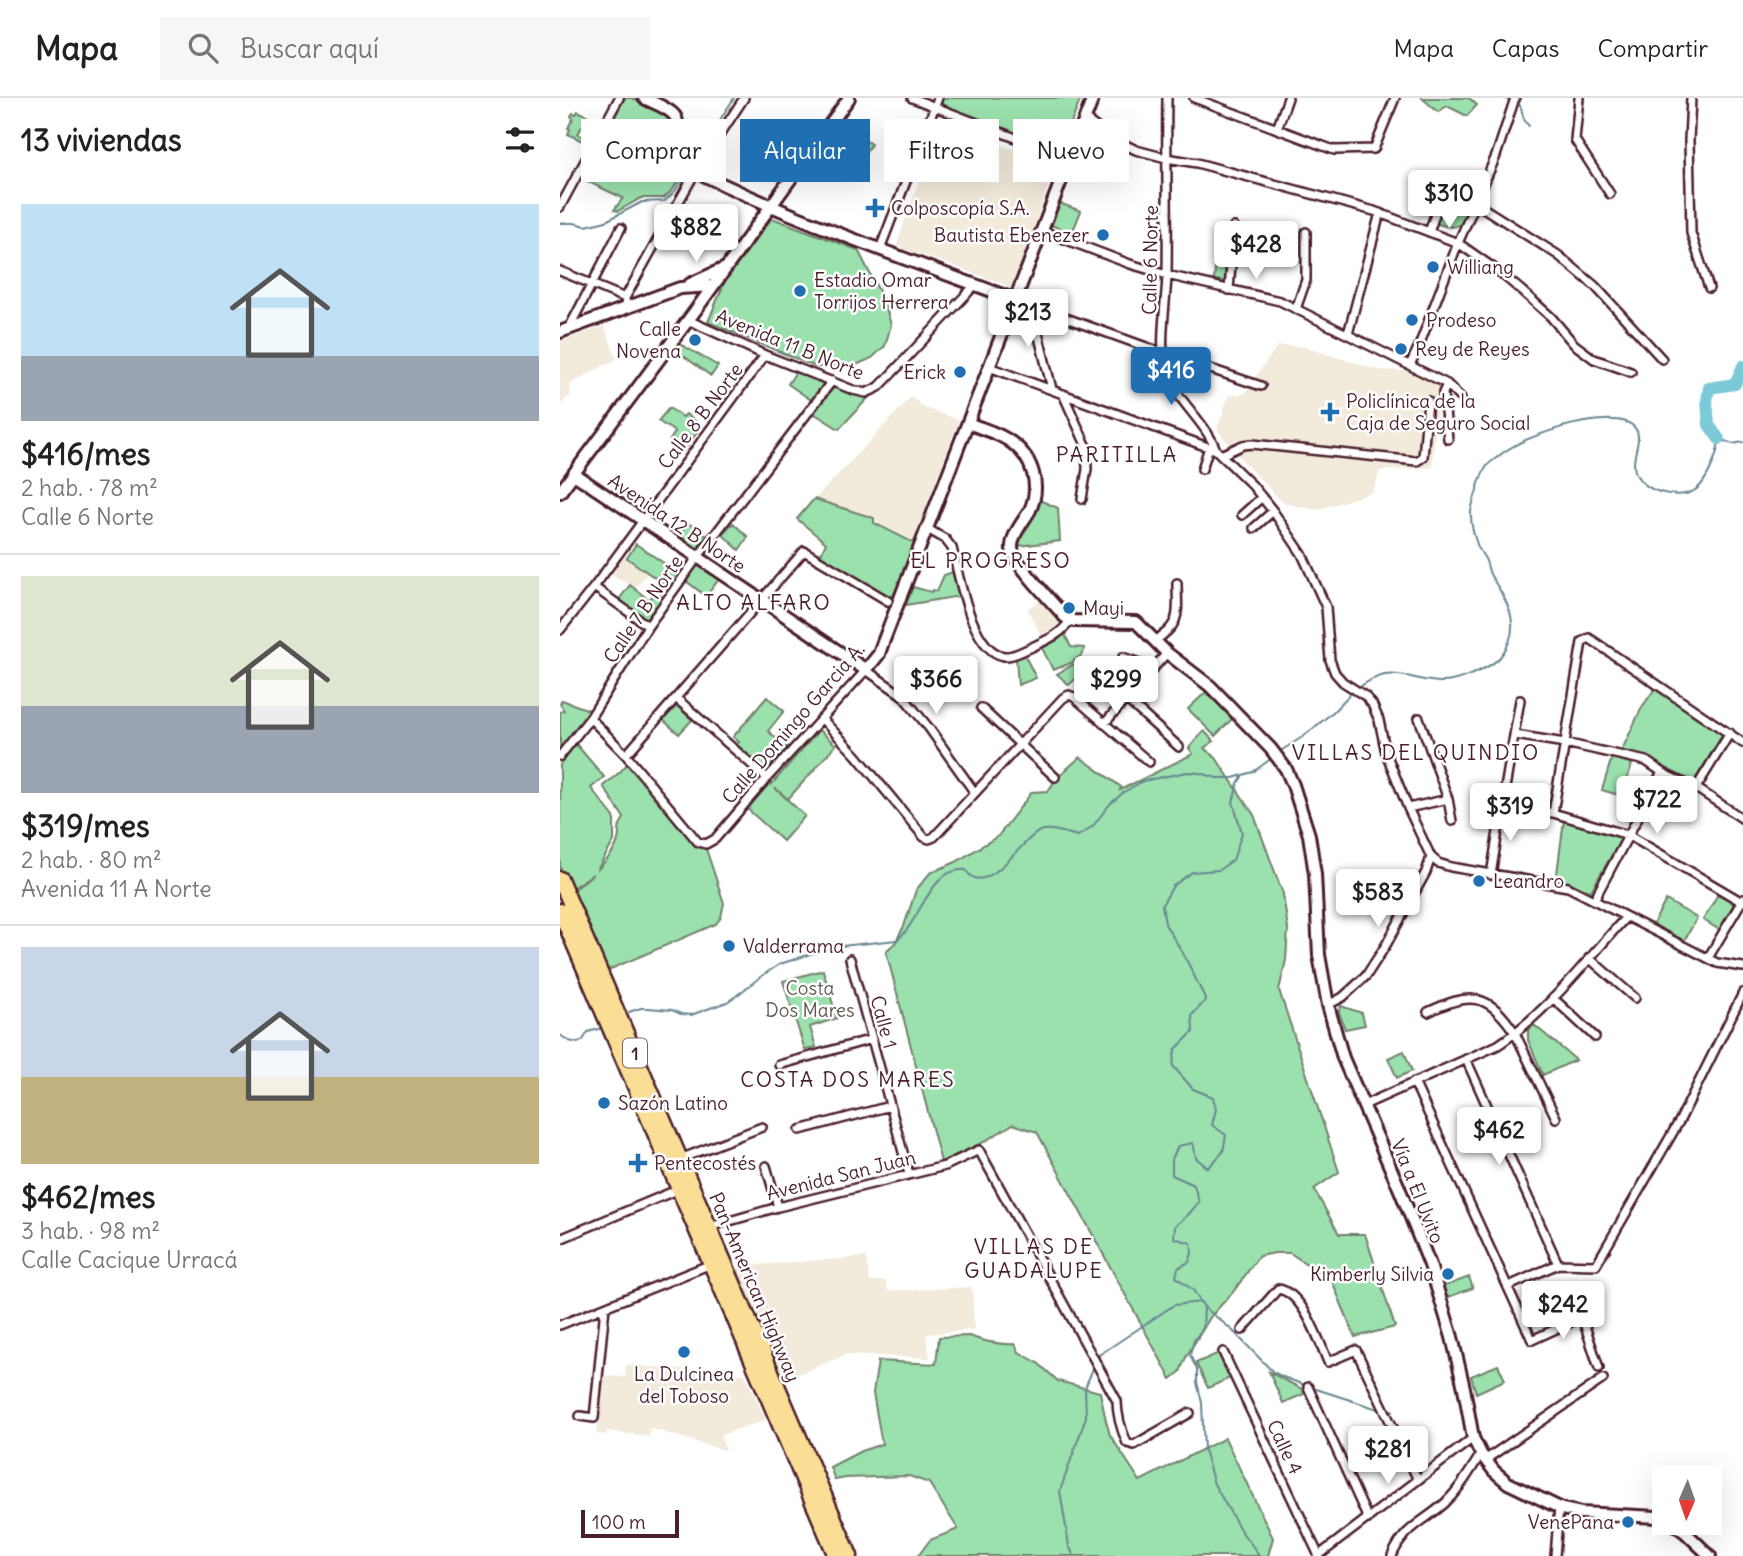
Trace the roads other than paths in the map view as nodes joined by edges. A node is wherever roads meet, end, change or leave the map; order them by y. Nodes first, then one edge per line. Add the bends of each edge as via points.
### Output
1 (619, 98) edge
2 (644, 98) edge
3 (744, 98) edge
4 (849, 98) edge
5 (912, 98) edge
6 (938, 98) edge
7 (1093, 98) edge
8 (1167, 98) edge
9 (1194, 98) edge
10 (1288, 98) edge
11 (1395, 98) edge
12 (1579, 98) edge
13 (1691, 98) edge
14 (1514, 102) edge
15 (935, 107) junction
16 (675, 119) edge
17 (1085, 119) edge
18 (726, 121) edge
19 (1277, 129) junction
20 (1013, 137) edge
21 (1129, 147) edge
22 (1166, 158) junction
23 (683, 182) edge
24 (720, 182) edge
25 (1061, 182) edge
26 (1610, 194) dead end
27 (1477, 204) junction
28 (771, 206) junction
29 (560, 207) edge
30 (1380, 213) junction
31 (1234, 227) dead end
32 (621, 228) dead end
33 (1043, 231) junction
34 (1306, 232) dead end
35 (1429, 232) junction
36 (1458, 243) junction
37 (880, 249) junction
38 (726, 268) junction
39 (560, 271) edge
40 (1167, 275) junction
41 (592, 284) junction
42 (976, 284) junction
43 (713, 286) junction
44 (680, 288) junction
45 (1709, 288) dead end
46 (1230, 290) junction
47 (1016, 300) junction
48 (626, 304) junction
49 (1033, 306) junction
50 (1296, 309) junction
51 (691, 315) junction
52 (564, 330) edge
53 (1348, 334) junction
54 (1163, 353) junction
55 (765, 355) junction
56 (1662, 359) dead end
57 (1409, 365) junction
58 (989, 367) junction
59 (1631, 372) dead end
60 (832, 381) junction
61 (1447, 384) junction
62 (1261, 386) dead end
63 (1052, 389) junction
64 (1062, 393) junction
65 (1461, 398) dead end
66 (1428, 401) dead end
67 (968, 423) junction
68 (1448, 439) dead end
69 (1215, 451) junction
70 (1202, 469) dead end
71 (574, 474) junction
72 (560, 492) edge
73 (1262, 497) junction
74 (1082, 499) dead end
75 (1273, 511) junction
76 (1242, 515) dead end
77 (641, 521) junction
78 (926, 528) junction
79 (1254, 528) dead end
80 (697, 558) junction
81 (1177, 583) dead end
82 (594, 587) junction
83 (762, 601) junction
84 (888, 601) dead end
85 (1070, 621) junction
86 (648, 626) junction
87 (560, 630) edge
88 (1154, 640) junction
89 (1167, 653) junction
90 (1123, 657) dead end
91 (866, 670) junction
92 (1149, 673) junction
93 (676, 698) junction
94 (1126, 699) junction
95 (1520, 700) dead end
96 (981, 708) dead end
97 (590, 718) junction
98 (1419, 718) dead end
99 (822, 719) junction
100 (1104, 724) junction
101 (1730, 733) junction
102 (1515, 736) junction
103 (1565, 743) junction
104 (1743, 743) edge
105 (1020, 746) junction
106 (1179, 747) dead end
107 (626, 755) junction
108 (560, 757) edge
109 (1149, 762) dead end
110 (1662, 772) junction
111 (1055, 777) dead end
112 (767, 778) junction
113 (1696, 788) junction
114 (975, 793) junction
115 (1448, 799) junction
116 (1502, 807) junction
117 (1408, 808) junction
118 (1553, 813) junction
119 (1743, 819) edge
120 (1452, 821) dead end
121 (1628, 835) junction
122 (1431, 857) junction
123 (1491, 875) junction
124 (560, 878) edge
125 (1594, 900) junction
126 (1742, 901) edge
127 (560, 911) edge
128 (1626, 918) junction
129 (1589, 958) junction
130 (1708, 958) junction
131 (850, 959) dead end
132 (1743, 967) edge
133 (1743, 993) edge
134 (1553, 998) junction
135 (1635, 998) dead end
136 (1328, 1005) junction
137 (1428, 1012) dead end
138 (1515, 1033) junction
139 (1595, 1037) dead end
140 (872, 1040) junction
141 (1466, 1059) junction
142 (779, 1065) dead end
143 (1414, 1082) junction
144 (1364, 1105) junction
145 (890, 1106) junction
146 (1556, 1118) dead end
147 (665, 1126) junction
148 (762, 1127) dead end
149 (800, 1130) dead end
150 (679, 1159) junction
151 (766, 1166) dead end
152 (909, 1174) junction
153 (680, 1189) junction
154 (778, 1207) junction
155 (707, 1223) junction
156 (560, 1239) edge
157 (712, 1264) junction
158 (1558, 1264) junction
159 (1508, 1286) junction
160 (605, 1307) junction
161 (560, 1325) edge
162 (1242, 1330) dead end
163 (1223, 1352) dead end
164 (1598, 1367) dead end
165 (1604, 1379) dead end
166 (1308, 1387) dead end
167 (1190, 1413) dead end
168 (580, 1416) dead end
169 (1473, 1438) junction
170 (1483, 1457) junction
171 (1418, 1480) junction
172 (1559, 1507) junction
173 (1652, 1516) edge
174 (1368, 1519) junction
175 (1688, 1535) edge
176 (836, 1556) edge
177 (850, 1556) edge
178 (1318, 1556) edge
179 (1392, 1556) edge
180 (1555, 1556) edge
181 (1710, 1556) edge

1 - 29 street
2 - 16 street
3 - 18 street
4 - 28 street
5 - 15 street
6 - 15 street
7 - 17 street, Calle Domingo Garcia A.
8 - 22 street, Calle 6 Norte
9 - 19 street
10 - 19 street
11 - 19 street via 1374,149 1334,150
12 - 26 street via 1575,140
13 - 45 street via 1691,233
14 - 27 street
15 - 20 street
15 - 37 street
21 - 22 street
22 - 30 street
22 - 40 street, Calle 6 Norte
23 - 48 street
24 - 28 street
25 - 33 street, Calle Domingo Garcia A.
27 - 35 street via 1453,197 1440,200
27 - 36 street
27 - 56 street via 1558,255 1595,286
28 - 37 street
28 - 38 street
30 - 35 street
30 - 53 street
31 - 46 street
32 - 41 street
33 - 40 street
33 - 47 street, Calle Domingo Garcia A.
34 - 50 street via 1306,280
35 - 36 street
36 - 57 street
36 - 59 street via 1522,291 1594,359
37 - 42 street
38 - 43 street
38 - 44 street
39 - 41 street
40 - 46 street
40 - 54 street, Calle 6 Norte
41 - 48 street
41 - 52 street
42 - 47 street
42 - 60 street, Avenida 11 B Norte via 879,387 866,393
43 - 44 street
43 - 51 street
44 - 48 street
44 - 51 street via 691,289 697,299
46 - 50 street
47 - 49 street
47 - 58 street, Calle Domingo Garcia A.
48 - 52 street
49 - 54 street
49 - 63 street
50 - 53 street
51 - 55 street, Avenida 11 B Norte
51 - 71 street
53 - 57 street
54 - 62 street
54 - 69 street, Calle 6 Norte via 1170,381 1211,436
55 - 60 street, Avenida 11 B Norte
55 - 77 street, Calle 8 B Norte
57 - 61 street
58 - 63 street
58 - 67 street, Calle Domingo Garcia A.
60 - 80 street, Calle 7 B Norte
61 - 65 street
61 - 68 street via 1443,393
63 - 64 street
64 - 69 street
64 - 74 street via 1086,445
66 - 69 street via 1423,457 1417,461 1252,444
67 - 78 street, Calle Domingo Garcia A.
67 - 85 street via 1013,443 1029,464 1035,496 1012,549
69 - 70 street
69 - 73 street
71 - 72 street
71 - 77 street, Avenida 12 B Norte
73 - 75 street
73 - 76 street
75 - 79 street
75 - 117 street via 1302,554 1325,607 1335,673 1372,704
77 - 80 street, Avenida 12 B Norte
77 - 82 street, Calle 8 B Norte
78 - 85 street via 952,548 970,620 997,654 1016,654 1051,638
78 - 91 street, Calle Domingo Garcia A. via 882,645
80 - 83 street, Avenida 12 B Norte
80 - 86 street, Calle 7 B Norte
81 - 88 street via 1177,620
82 - 86 street
82 - 87 street, Calle 8 B Norte
83 - 84 street via 804,551
83 - 91 street, Avenida 12 B Norte
83 - 93 street
85 - 88 street, Vía a El Uvito via 1136,622
86 - 97 street, Calle 7 B Norte
88 - 89 street, Vía a El Uvito
89 - 92 street
89 - 136 street, Vía a El Uvito via 1210,686 1286,769 1309,835 1320,965
90 - 92 street
91 - 99 street, Calle Domingo Garcia A.
91 - 114 street via 902,695
92 - 94 street
93 - 107 street
93 - 112 street
94 - 100 street
94 - 106 street
95 - 102 street
96 - 105 street
97 - 107 street
97 - 108 street, Calle 7 B Norte
98 - 115 street
99 - 112 street, Calle Domingo Garcia A.
99 - 114 street via 924,837 934,838
100 - 105 street via 1069,695
100 - 109 street
101 - 103 street via 1589,638 1582,642
101 - 104 street
101 - 113 street
102 - 103 street
102 - 116 street
103 - 110 street via 1646,761
103 - 118 street
105 - 111 street
105 - 114 street
107 - 112 street, Calle Domingo Garcia A. via 698,842 706,844
110 - 113 street
110 - 121 street
113 - 119 street
115 - 117 street
115 - 120 street
116 - 118 street
116 - 123 street
117 - 122 street
118 - 121 street
121 - 125 street
121 - 126 street
122 - 123 street via 1451,867
122 - 136 street via 1366,976
123 - 125 street via 1568,887
124 - 147 highway, Pan-American Highway / 1
125 - 128 street
126 - 130 street
127 - 153 highway, Pan-American Highway / 1
128 - 129 street
128 - 130 street
129 - 134 street
129 - 135 street
130 - 132 street
131 - 140 street, Calle 1
133 - 158 street via 1680,1121 1597,1265
134 - 138 street
134 - 139 street
136 - 144 street, Vía a El Uvito via 1343,1058
137 - 138 street via 1447,1003 1477,999 1488,1002
138 - 141 street
138 - 146 street
140 - 142 street
140 - 145 street, Calle 1
141 - 143 street
141 - 158 street
143 - 144 street
143 - 159 street
144 - 169 street, Vía a El Uvito via 1430,1265 1452,1337
145 - 149 street
145 - 152 street, Calle 1
147 - 150 highway, Pan-American Highway / 1
147 - 153 highway via 681,1178
148 - 150 street
150 - 155 highway, Pan-American Highway / 1
151 - 154 street
152 - 154 street, Avenida San Juan
152 - 167 street, Avenida San Juan via 945,1166 979,1150 1118,1401 1127,1443 1134,1445
153 - 155 highway via 689,1194
153 - 156 street
153 - 157 highway, Pan-American Highway / 1
154 - 155 street, Avenida San Juan
155 - 177 highway, Pan-American Highway / 1
157 - 160 street
157 - 176 highway, Pan-American Highway / 1
158 - 159 street
159 - 164 street via 1532,1340 1582,1317
160 - 161 street
160 - 168 street via 594,1418
162 - 171 street via 1278,1289 1284,1290 1303,1306 1328,1362 1356,1350
163 - 178 street, Calle 4
165 - 170 street
166 - 174 street
169 - 170 street, Vía a El Uvito
169 - 171 street
170 - 172 street, Vía a El Uvito via 1508,1483
170 - 179 street via 1445,1503 1399,1540
171 - 174 street
172 - 173 street, Vía a El Uvito via 1581,1513
172 - 180 street
174 - 178 street
175 - 181 street

